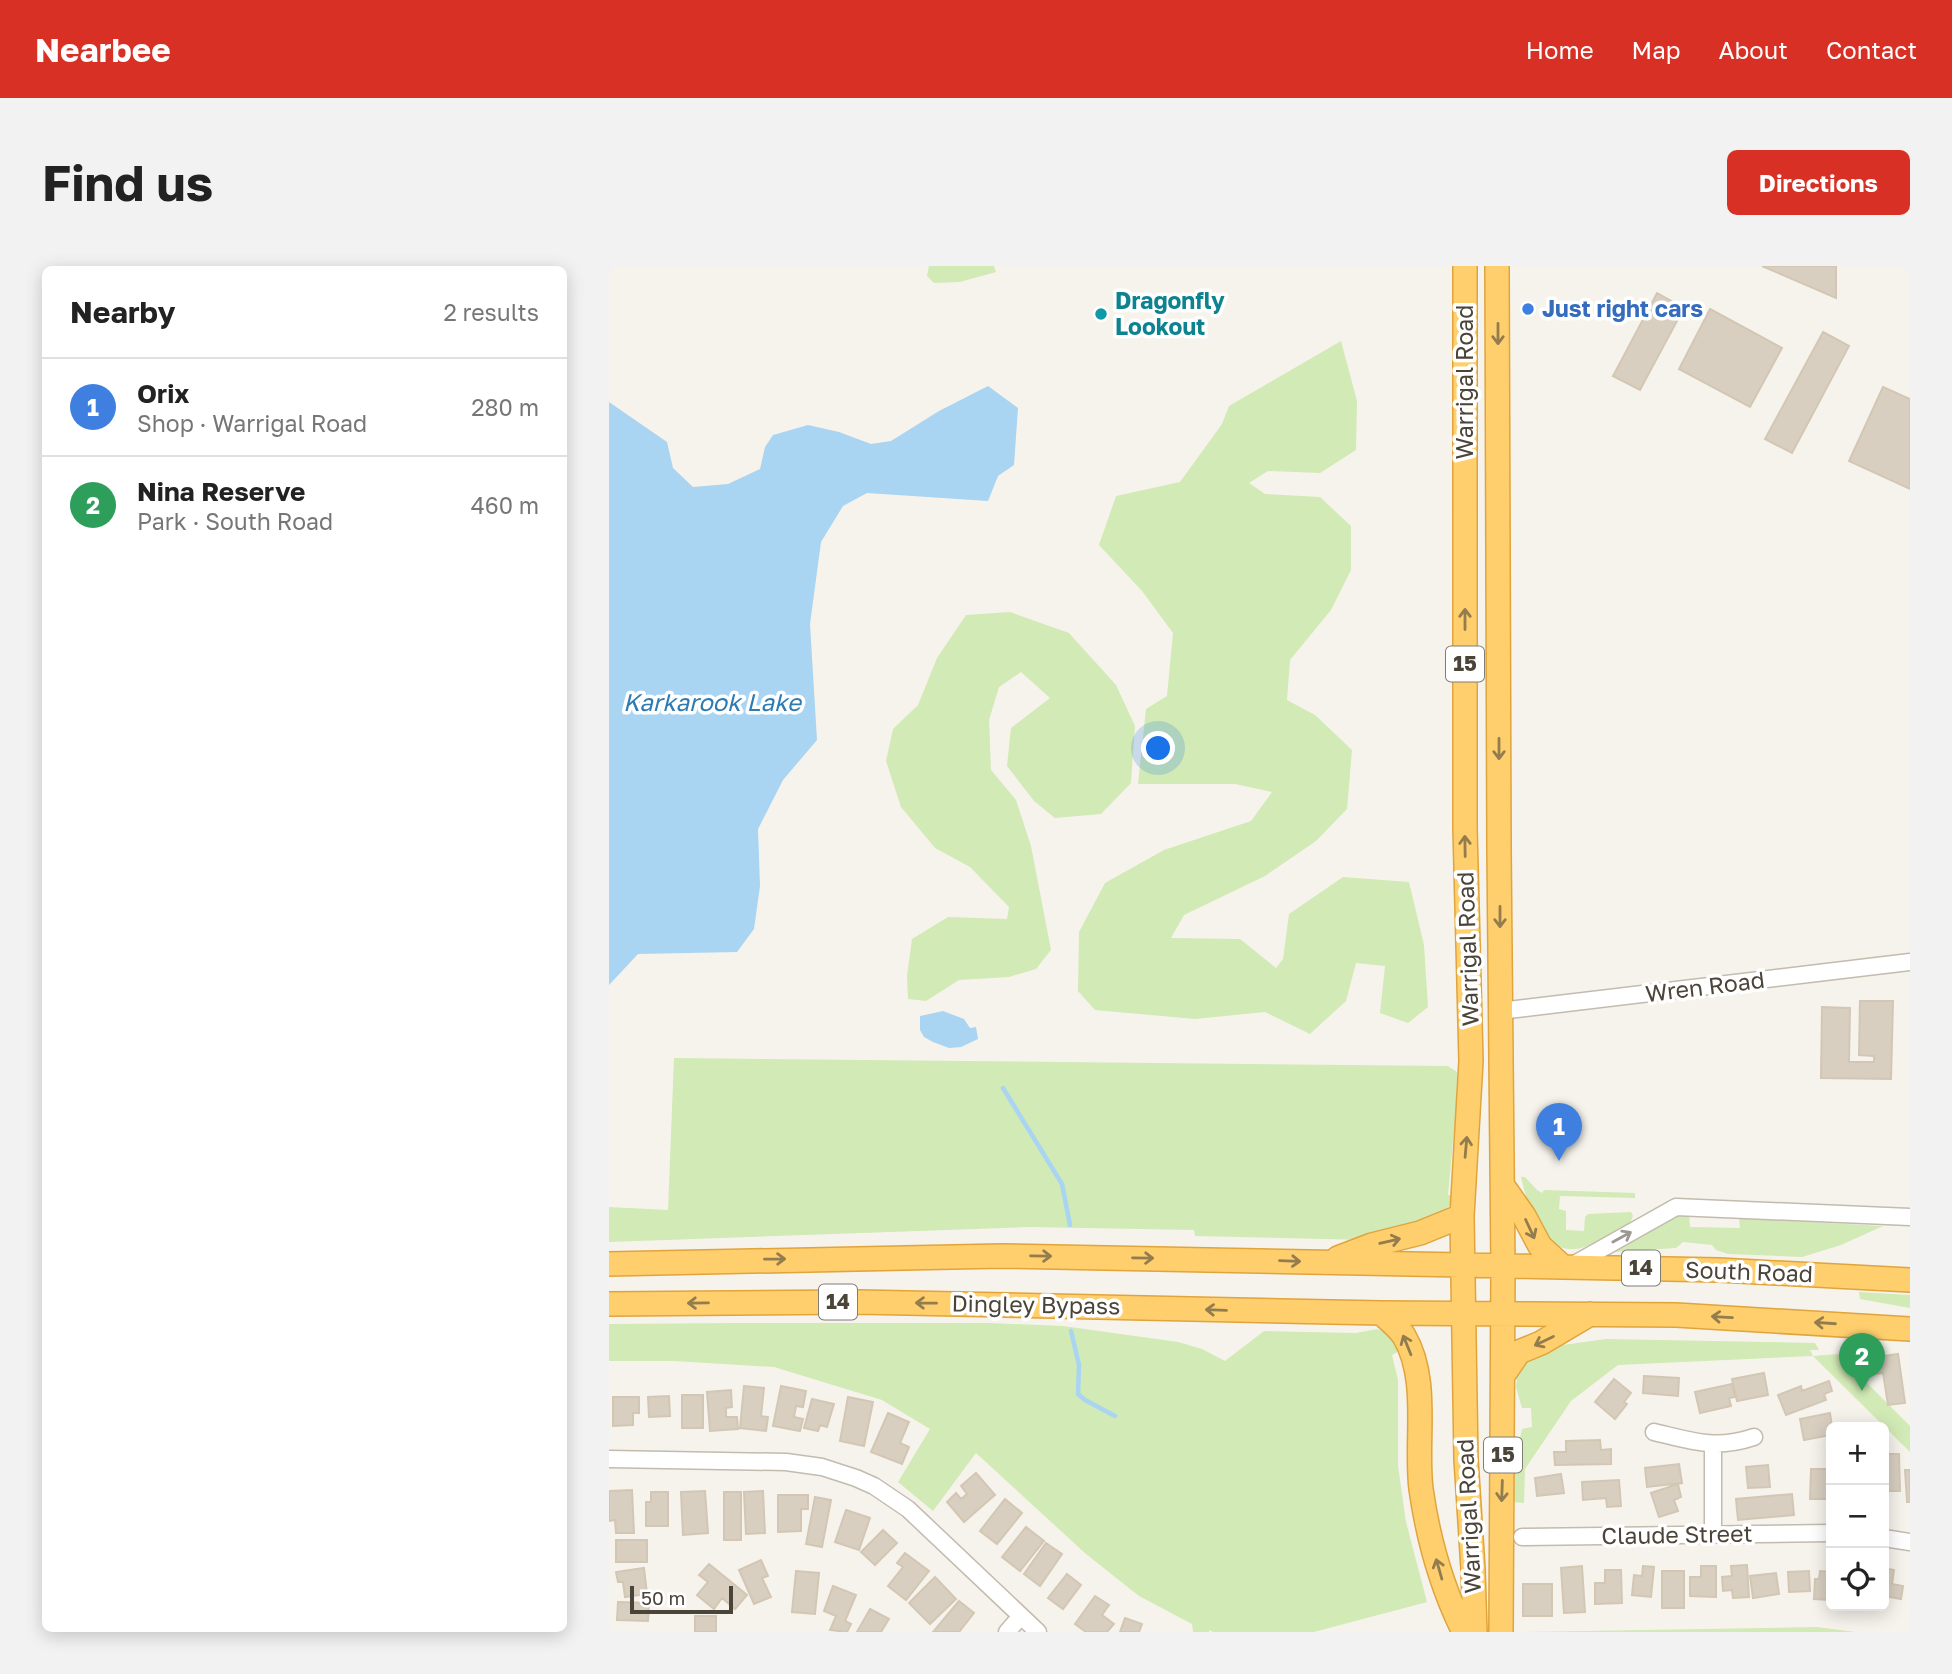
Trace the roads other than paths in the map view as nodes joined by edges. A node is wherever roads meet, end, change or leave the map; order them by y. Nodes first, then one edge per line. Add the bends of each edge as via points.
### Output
1 (1465, 266) edge
2 (1497, 266) edge
3 (1910, 962) edge
4 (1500, 1011) junction
5 (1503, 1186) junction
6 (1462, 1216) junction
7 (1910, 1217) edge
8 (1325, 1262) junction
9 (609, 1264) edge
10 (1463, 1265) junction
11 (1503, 1266) junction
12 (1566, 1267) junction
13 (1910, 1280) edge
14 (609, 1304) edge
15 (1381, 1313) junction
16 (1463, 1314) junction
17 (1503, 1314) junction
18 (1590, 1314) junction
19 (1910, 1329) edge
20 (1504, 1374) junction
21 (1654, 1432) dead end
22 (1754, 1437) dead end
23 (1713, 1445) junction
24 (609, 1459) edge
25 (1826, 1533) edge
26 (1713, 1535) junction
27 (1522, 1537) dead end
28 (1889, 1539) edge
29 (1910, 1542) edge
30 (1021, 1616) junction
31 (1007, 1632) edge
32 (1038, 1632) edge
33 (1464, 1632) edge
34 (1475, 1632) edge
35 (1501, 1632) edge

6 -> 1 highway, Warrigal Road / 15 via 1471,1061 1465,838
2 -> 4 highway, Warrigal Road / 15
3 - 4 street, Wren Road
4 - 5 highway, Warrigal Road / 15
5 - 11 highway, Warrigal Road / 15
5 -> 12 highway via 1540,1246
8 -> 6 highway
6 - 10 highway, Warrigal Road / 15
12 -> 7 street via 1676,1207
9 -> 8 highway, 14 via 951,1255
8 - 10 highway, 14
10 - 11 highway, South Road / 14
10 - 16 highway, Warrigal Road / 15
11 - 12 highway, South Road / 14
11 - 17 highway, Warrigal Road / 15
12 - 13 highway, South Road / 14
15 -> 14 highway, Dingley Bypass / 14 via 858,1302
15 - 16 highway, Dingley Bypass / 14
33 -> 15 highway via 1448,1600 1429,1534 1421,1489 1416,1372 1402,1334
16 - 17 highway, South Road / 14
16 - 34 highway, Warrigal Road / 15
17 - 18 highway, South Road / 14
17 - 20 highway, Warrigal Road / 15
19 -> 18 highway, South Road / 14
18 -> 20 highway via 1519,1352
20 -> 35 highway, Warrigal Road / 15
21 - 23 street
22 - 23 street
23 - 26 street
24 - 30 street via 786,1462 847,1475 874,1486 908,1509
25 - 26 street, Claude Street
26 - 27 street, Claude Street
28 - 29 street
30 - 31 street
30 - 32 street

